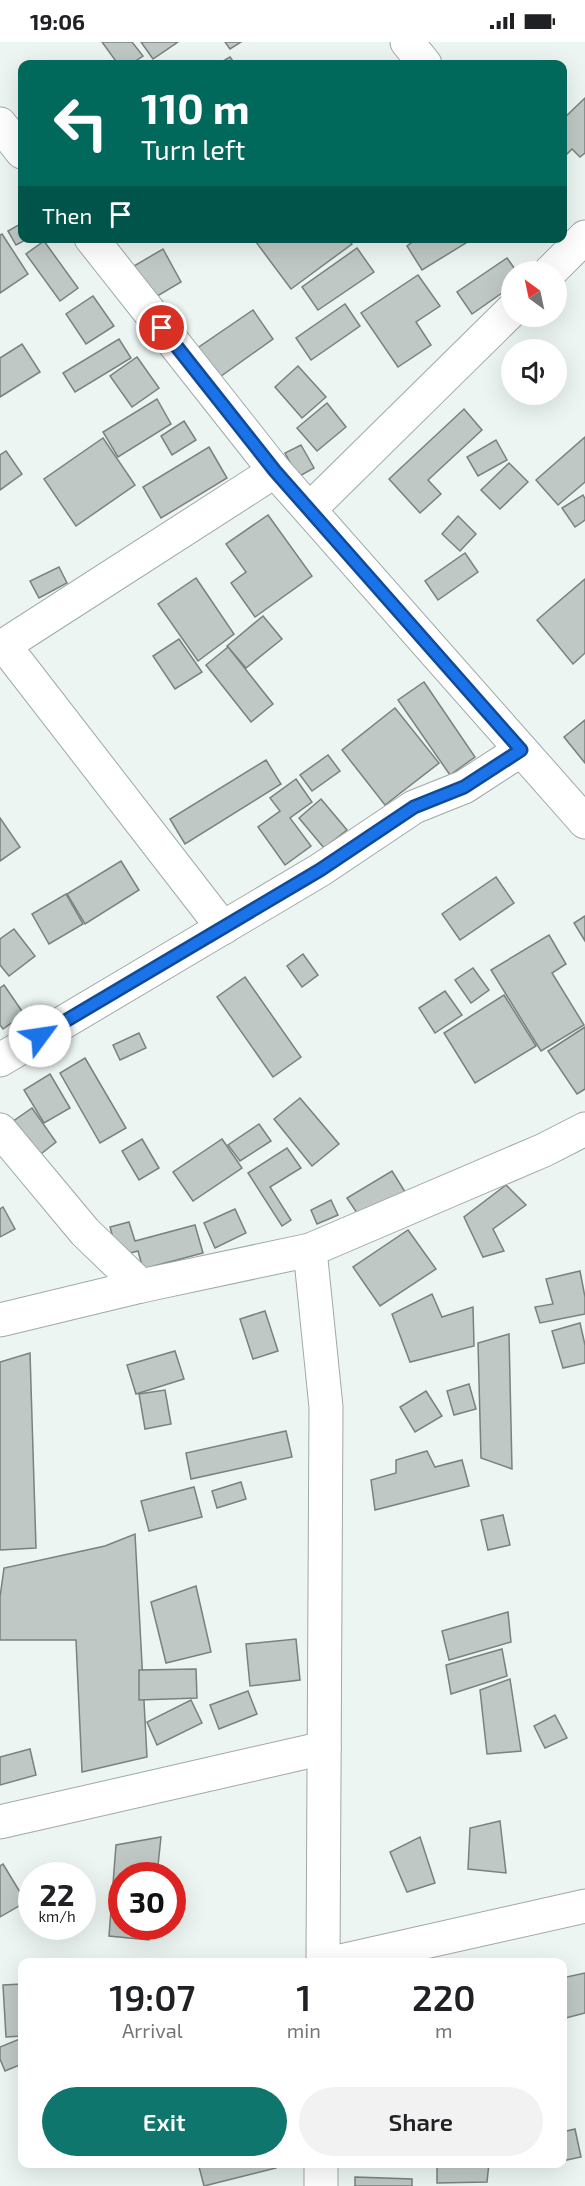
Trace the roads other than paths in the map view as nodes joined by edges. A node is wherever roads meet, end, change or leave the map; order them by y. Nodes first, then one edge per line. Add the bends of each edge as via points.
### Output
1 (407, 42) edge
2 (422, 60) edge
3 (0, 124) edge
4 (18, 147) edge
5 (95, 243) edge
6 (577, 243) edge
7 (560, 261) edge
8 (501, 321) edge
9 (275, 471) junction
10 (310, 509) junction
11 (2, 647) edge
12 (521, 750) junction
13 (585, 822) edge
14 (223, 928) junction
15 (0, 1060) edge
16 (585, 1129) edge
17 (0, 1130) edge
18 (310, 1250) junction
19 (141, 1286) junction
20 (0, 1320) edge
21 (324, 1748) junction
22 (0, 1822) edge
23 (585, 1906) edge
24 (323, 1958) edge
25 (354, 1958) edge
26 (321, 2168) edge
27 (321, 2186) edge

1 - 2 street
3 - 4 street
5 - 9 street
6 - 7 street
8 - 10 street
9 - 10 street
9 - 11 street
10 - 12 street
11 - 14 street
12 - 13 street
12 - 14 street via 464,787 414,807
14 - 15 street
16 - 18 street
17 - 19 street via 85,1232
18 - 19 street
18 - 21 street via 326,1407
19 - 20 street
21 - 22 street
21 - 24 street
23 - 25 street
26 - 27 street

